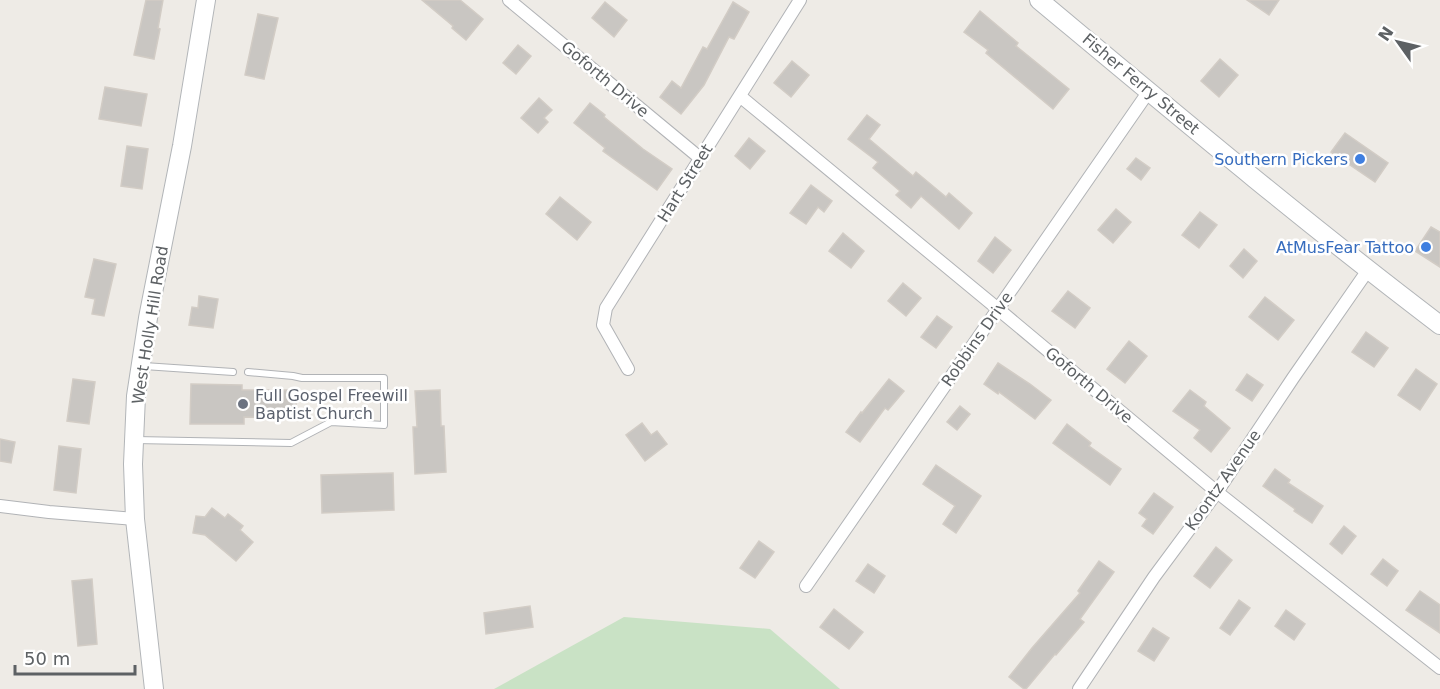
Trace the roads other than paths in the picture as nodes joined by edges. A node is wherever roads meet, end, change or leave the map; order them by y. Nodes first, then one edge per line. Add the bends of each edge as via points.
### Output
1 (206, 0) edge
2 (509, 0) edge
3 (800, 0) edge
4 (1040, 0) edge
5 (1149, 92) junction
6 (741, 97) junction
7 (700, 158) junction
8 (1368, 270) junction
9 (998, 309) junction
10 (1440, 325) edge
11 (140, 366) junction
12 (628, 369) dead end
13 (233, 372) dead end
14 (248, 372) dead end
15 (134, 440) junction
16 (1217, 492) junction
17 (0, 506) edge
18 (135, 519) junction
19 (806, 586) dead end
20 (1440, 669) edge
21 (154, 689) edge
22 (1079, 689) edge

1 - 11 street, West Holly Hill Road
2 - 7 street, Goforth Drive
3 - 6 street, Hart Street
4 - 5 street, Fisher Ferry Street
5 - 8 street, Fisher Ferry Street
5 - 9 street, Robbins Drive
6 - 7 street, Hart Street
6 - 9 street, Goforth Drive
7 - 12 street, Hart Street via 606,308 603,325
8 - 10 street, Fisher Ferry Street
8 - 16 street, Koontz Avenue
9 - 16 street, Goforth Drive
9 - 19 street, Robbins Drive
11 - 13 lane
11 - 15 street, West Holly Hill Road
14 - 15 lane via 302,378 384,378 384,424 331,422 291,443
15 - 18 street, West Holly Hill Road
16 - 20 street, Goforth Drive
16 - 22 street, Koontz Avenue
17 - 18 street
18 - 21 street, West Holly Hill Road

